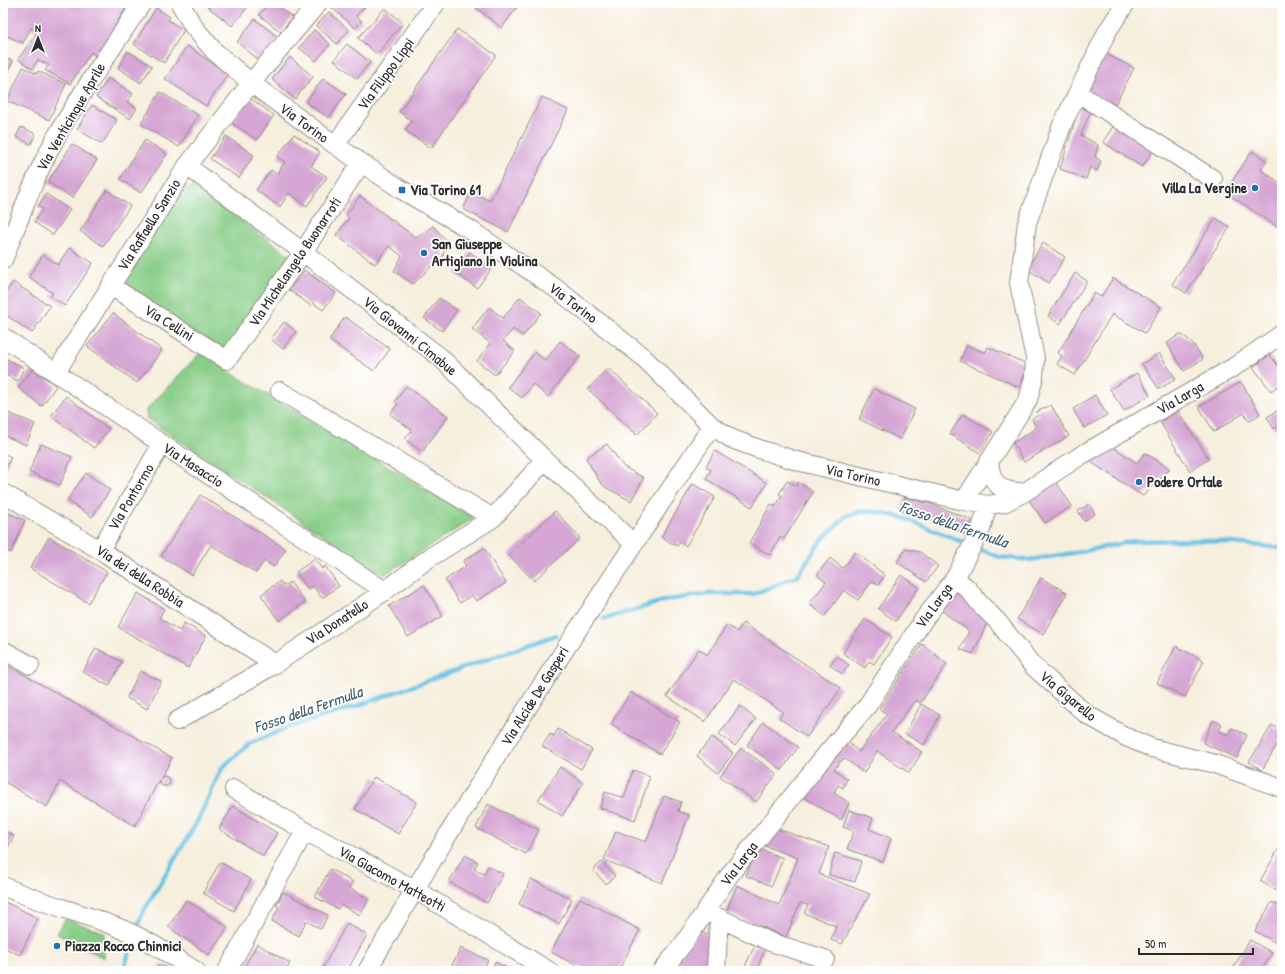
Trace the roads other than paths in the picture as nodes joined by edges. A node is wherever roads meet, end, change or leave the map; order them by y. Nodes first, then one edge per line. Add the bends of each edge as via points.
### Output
1 (142, 3) edge
2 (318, 3) edge
3 (436, 3) edge
4 (1126, 3) edge
5 (186, 6) edge
6 (251, 83) junction
7 (1078, 93) junction
8 (335, 145) junction
9 (361, 163) junction
10 (187, 166) junction
11 (1213, 179) dead end
12 (303, 252) junction
13 (3, 260) edge
14 (110, 286) junction
15 (1282, 334) edge
16 (3, 336) edge
17 (227, 360) joint
18 (56, 372) junction
19 (280, 391) dead end
20 (712, 426) junction
21 (162, 444) junction
22 (545, 460) junction
23 (989, 461) junction
24 (1025, 492) junction
25 (3, 493) edge
26 (964, 501) junction
27 (988, 505) junction
28 (493, 518) junction
29 (634, 544) junction
30 (100, 550) junction
31 (955, 578) junction
32 (385, 591) junction
33 (3, 650) edge
34 (275, 664) junction
35 (30, 665) dead end
36 (177, 721) dead end
37 (1282, 788) edge
38 (234, 789) dead end
39 (305, 831) junction
40 (3, 886) edge
41 (414, 889) junction
42 (712, 914) junction
43 (825, 959) dead end
44 (196, 971) edge
45 (227, 971) edge
46 (367, 971) edge
47 (549, 971) edge
48 (662, 971) edge
49 (716, 971) edge

1 - 13 street, Via Venticinque Aprile via 75,104 55,140
2 - 6 street, Via Raffaello Sanzio
3 - 8 street, Via Filippo Lippi
4 - 7 street via 1108,30
5 - 6 street, Via Torino via 203,39
6 - 8 street, Via Torino
6 - 10 street, Via Raffaello Sanzio
7 - 11 street
7 - 23 street via 1062,125 1027,223 1019,283 1035,358 1034,377 1028,400
8 - 9 street, Via Torino
9 - 12 street, Via Michelangelo Buonarroti
9 - 20 street, Via Torino via 469,229 558,290 643,357
10 - 12 street, Via Giovanni Cimabue
10 - 14 street, Via Raffaello Sanzio
12 - 17 street, Via Michelangelo Buonarroti
12 - 22 street, Via Giovanni Cimabue via 440,357
14 - 17 street, Via Cellini
14 - 18 street, Via Raffaello Sanzio
15 - 24 street, Via Larga via 1234,367 1080,456
16 - 18 street, Via Masaccio
18 - 21 street, Via Masaccio
19 - 28 street
20 - 26 street, Via Torino via 732,439 797,461
20 - 29 street, Via Alcide De Gasperi
21 - 30 street, Via Pontormo
21 - 32 street, Via Masaccio
22 - 28 street, Via Donatello
22 - 29 street, Via Giovanni Cimabue
23 - 24 street via 990,473 1004,489
23 - 26 street
24 - 27 street, Via Larga via 1004,502
25 - 30 street, Via dei della Robbia
26 - 27 street, Via Torino
27 - 31 street, Via Larga via 979,533
28 - 32 street, Via Donatello via 428,558
29 - 41 street, Via Alcide De Gasperi via 563,651
30 - 34 street, Via dei della Robbia
31 - 37 street, Via Gigarello via 998,622 1033,666 1086,714 1126,738 1215,764
31 - 42 street, Via Larga via 924,619 867,706 730,873
32 - 34 street, Via Donatello
33 - 35 street
34 - 36 street, Via Donatello
38 - 39 street, Via Giacomo Matteotti
39 - 41 street, Via Giacomo Matteotti
39 - 45 street
40 - 44 street via 125,930
41 - 46 street, Via Alcide De Gasperi
41 - 47 street, Via Giacomo Matteotti
42 - 43 street via 770,942
42 - 48 street, Via Larga
42 - 49 street

